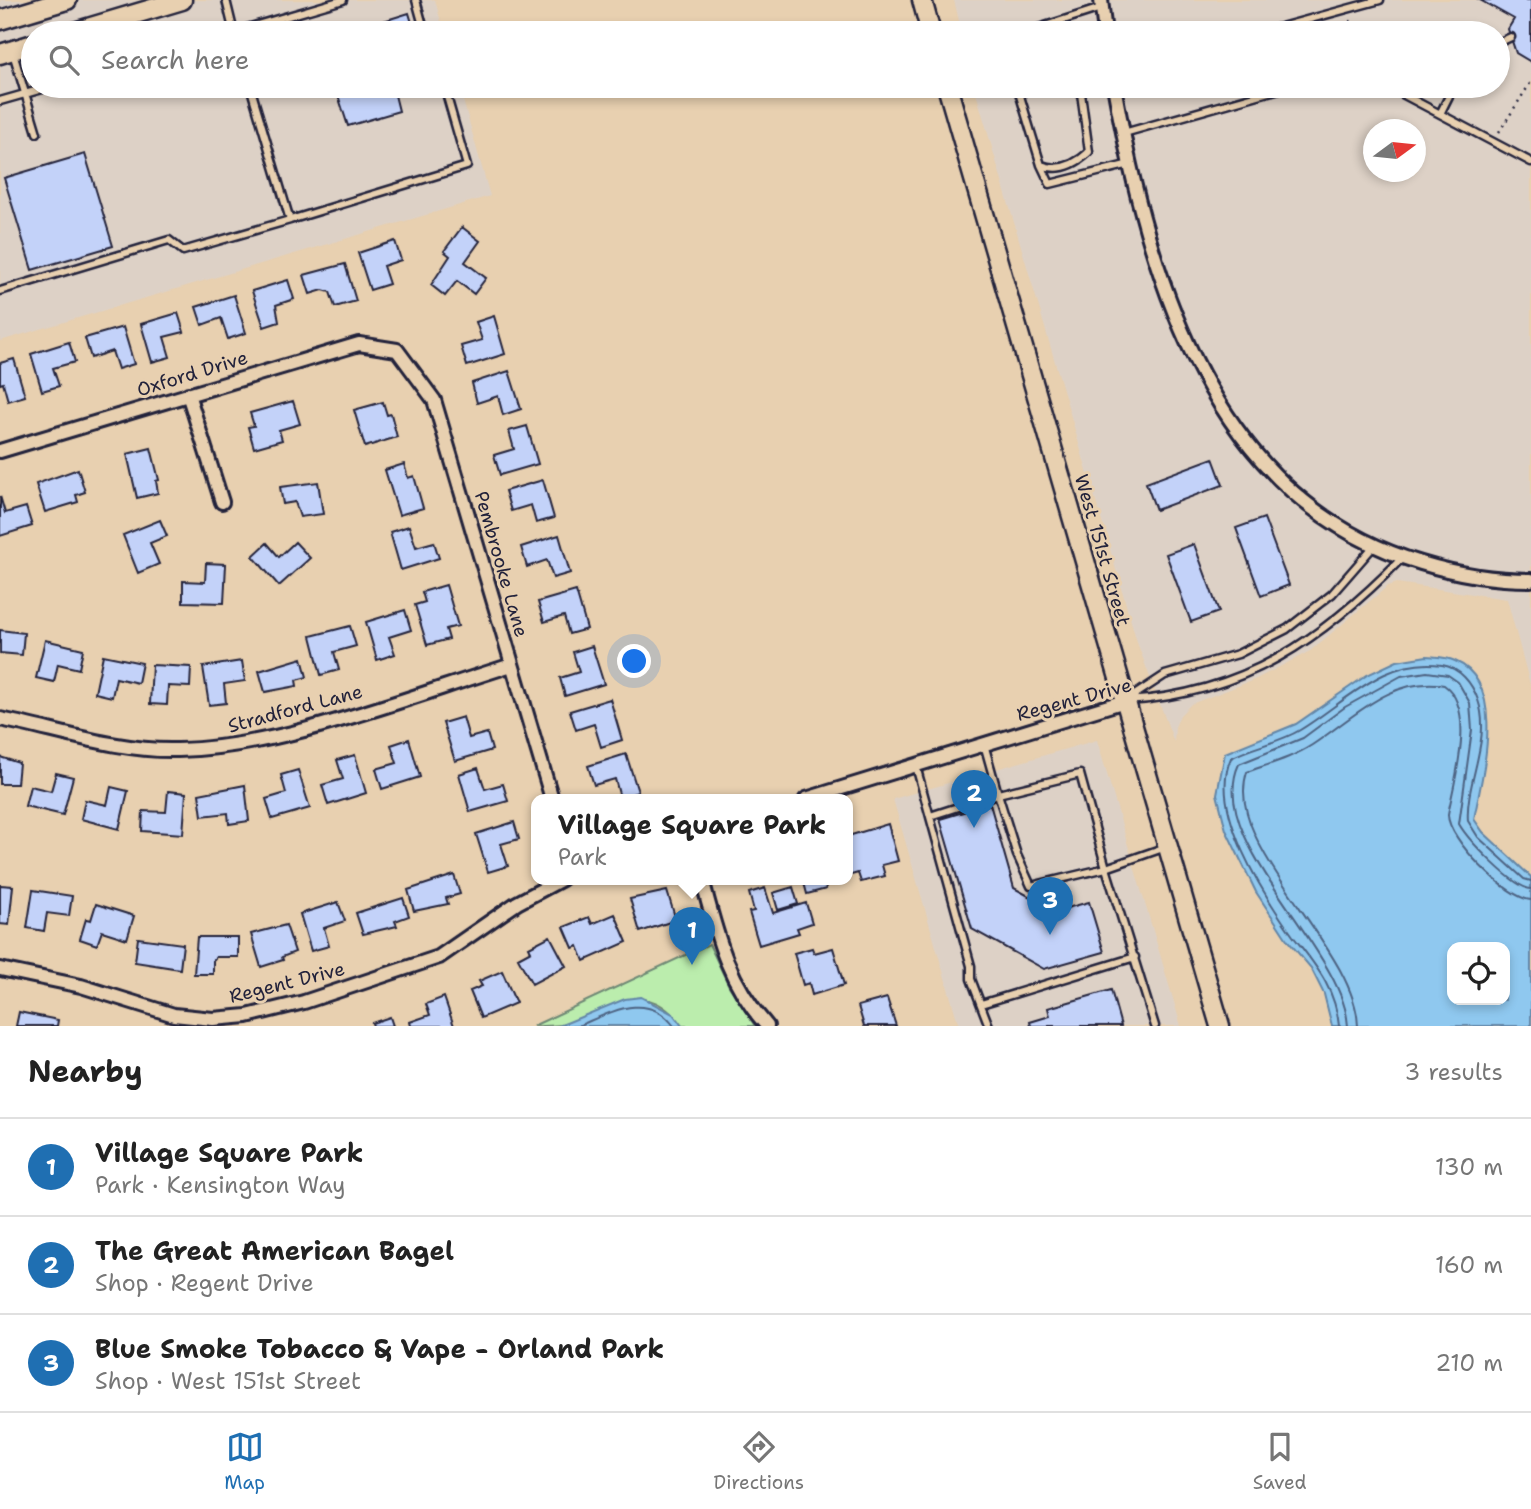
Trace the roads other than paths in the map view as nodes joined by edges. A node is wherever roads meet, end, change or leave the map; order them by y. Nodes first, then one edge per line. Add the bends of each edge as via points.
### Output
1 (67, 0) edge
2 (183, 0) edge
3 (226, 0) edge
4 (343, 0) edge
5 (416, 0) edge
6 (922, 0) edge
7 (1380, 0) edge
8 (1101, 4) edge
9 (0, 20) edge
10 (112, 21) edge
11 (230, 21) edge
12 (273, 21) edge
13 (422, 21) edge
14 (928, 21) edge
15 (1056, 21) edge
16 (1303, 21) edge
17 (6, 53) edge
18 (21, 85) edge
19 (21, 95) edge
20 (26, 98) edge
21 (254, 98) edge
22 (447, 98) edge
23 (950, 98) edge
24 (1021, 98) edge
25 (1082, 98) edge
26 (1116, 98) edge
27 (1247, 98) edge
28 (1412, 98) edge
29 (1448, 98) edge
30 (0, 102) edge
31 (1441, 112) junction
32 (37, 133) dead end
33 (1123, 133) junction
34 (1531, 162) edge
35 (1130, 164) junction
36 (1041, 165) junction
37 (290, 220) junction
38 (0, 290) edge
39 (397, 350) joint
40 (188, 394) junction
41 (0, 451) edge
42 (222, 502) dead end
43 (1373, 547) junction
44 (1402, 558) junction
45 (1531, 580) edge
46 (512, 665) junction
47 (1125, 701) junction
48 (0, 719) edge
49 (984, 744) junction
50 (916, 765) junction
51 (551, 794) edge
52 (822, 794) edge
53 (998, 794) junction
54 (930, 816) junction
55 (1168, 846) junction
56 (1106, 868) junction
57 (551, 885) edge
58 (704, 885) edge
59 (1135, 957) junction
60 (0, 969) edge
61 (981, 1004) junction
62 (766, 1026) edge
63 (989, 1026) edge
64 (1155, 1026) edge
65 (1220, 1026) edge

1 - 9 street
2 - 10 street
3 - 11 lane
4 - 12 lane
5 - 13 lane
6 - 14 street
7 - 16 lane
8 - 15 lane
17 - 18 lane
19 - 30 lane
20 - 32 lane
21 - 37 lane
22 - 37 lane via 467,166
23 - 47 street, West 151st Street
24 - 36 lane
25 - 36 lane via 1089,152 1078,162 1053,170
26 - 33 street
27 - 33 lane
28 - 31 lane
29 - 31 lane
31 - 34 lane
33 - 35 street
35 - 36 lane via 1050,184
35 - 43 street via 1169,297 1224,411 1264,465 1291,492
37 - 38 lane via 183,251 169,240
39 - 40 street, Oxford Drive via 359,344
39 - 46 street, Pembrooke Lane via 434,400
40 - 41 street, Oxford Drive
40 - 42 street
43 - 44 street
43 - 47 lane via 1332,594 1287,629 1238,654 1165,676
44 - 45 street via 1466,574
44 - 47 lane, Regent Drive via 1320,632 1274,661 1172,698
46 - 48 street, Stradford Lane via 334,720 219,747 154,748
46 - 51 street, Pembrooke Lane
47 - 49 street, Regent Drive
47 - 55 street, West 151st Street
49 - 50 street, Regent Drive
49 - 53 lane
50 - 52 street, Regent Drive
50 - 54 lane
53 - 54 lane
53 - 56 lane via 1031,886
53 - 56 lane via 1080,774
54 - 61 lane
55 - 56 lane
55 - 65 street, West 151st Street
56 - 59 lane
57 - 60 street, Regent Drive via 439,957 247,1016 174,1015 81,986
58 - 62 street via 719,943 743,1000
59 - 61 lane
59 - 64 lane
61 - 63 lane

